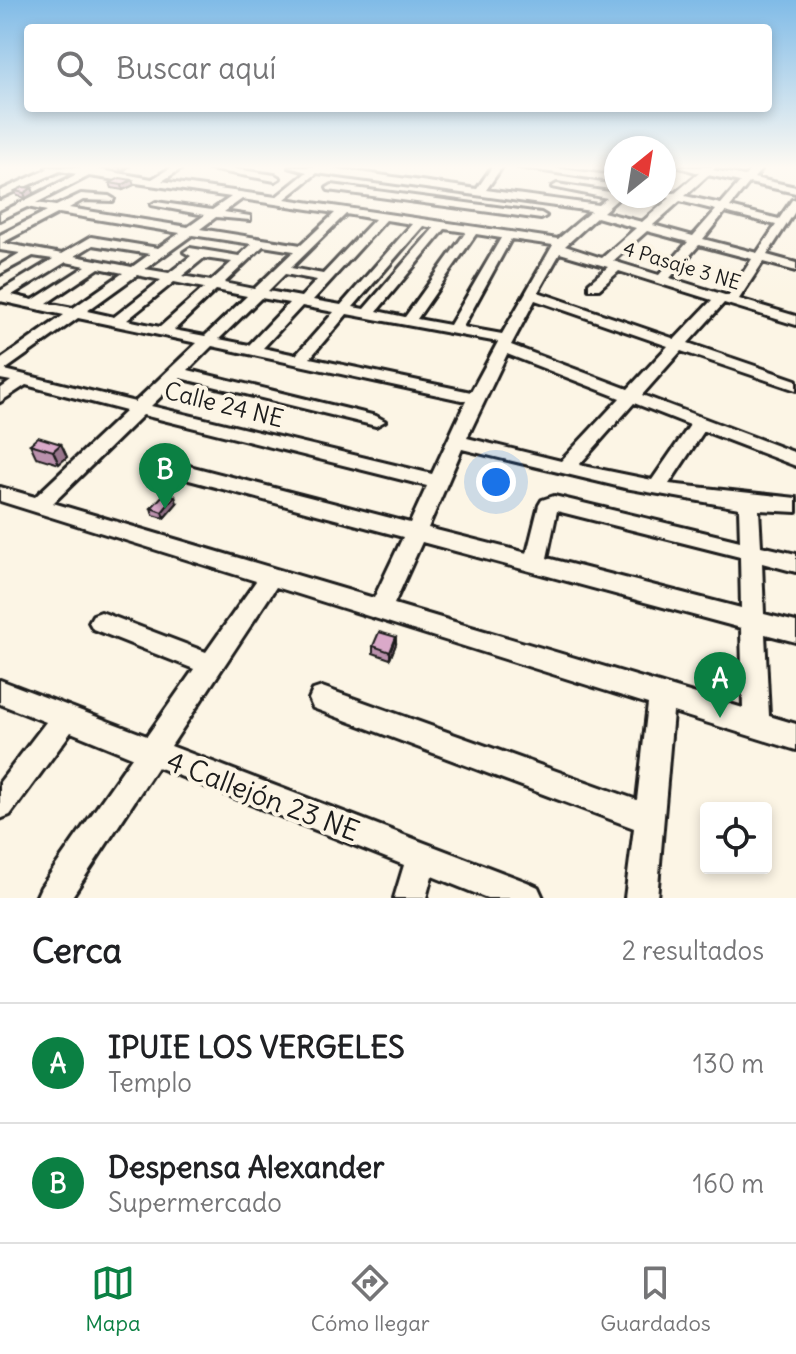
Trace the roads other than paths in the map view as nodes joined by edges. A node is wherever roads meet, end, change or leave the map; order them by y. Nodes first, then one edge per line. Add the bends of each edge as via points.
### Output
1 (58, 209) joint
2 (181, 209) edge
3 (222, 209) edge
4 (337, 209) edge
5 (362, 209) edge
6 (488, 209) edge
7 (546, 209) edge
8 (590, 209) edge
9 (602, 209) edge
10 (666, 209) edge
11 (721, 209) edge
12 (725, 209) edge
13 (792, 209) edge
14 (344, 210) junction
15 (600, 211) junction
16 (214, 214) junction
17 (384, 216) junction
18 (541, 216) junction
19 (246, 218) dead end
20 (420, 222) junction
21 (442, 225) junction
22 (782, 225) junction
23 (647, 228) junction
24 (473, 230) junction
25 (796, 230) edge
26 (191, 231) junction
27 (533, 234) junction
28 (508, 235) junction
29 (697, 241) junction
30 (261, 242) junction
31 (0, 243) edge
32 (560, 243) junction
33 (302, 249) junction
34 (165, 250) junction
35 (31, 252) junction
36 (201, 254) junction
37 (63, 258) junction
38 (760, 258) junction
39 (241, 260) junction
40 (97, 264) junction
41 (611, 264) junction
42 (796, 267) edge
43 (0, 270) edge
44 (281, 270) junction
45 (135, 271) junction
46 (171, 278) junction
47 (326, 278) junction
48 (663, 279) junction
49 (213, 285) junction
50 (594, 286) dead end
51 (257, 294) junction
52 (533, 295) junction
53 (4, 300) edge
54 (726, 300) junction
55 (301, 302) junction
56 (36, 304) junction
57 (342, 309) junction
58 (77, 313) junction
59 (367, 314) junction
60 (794, 317) edge
61 (117, 321) junction
62 (408, 322) junction
63 (454, 330) junction
64 (164, 331) junction
65 (209, 340) junction
66 (507, 344) junction
67 (678, 345) junction
68 (254, 349) junction
69 (301, 359) junction
70 (0, 367) edge
71 (175, 372) junction
72 (0, 374) edge
73 (23, 380) junction
74 (796, 385) edge
75 (632, 395) junction
76 (0, 397) edge
77 (476, 398) junction
78 (139, 407) junction
79 (376, 421) dead end
80 (701, 422) junction
81 (457, 442) junction
82 (796, 460) edge
83 (566, 467) junction
84 (189, 473) dead end
85 (437, 482) junction
86 (657, 487) junction
87 (0, 494) edge
88 (749, 503) junction
89 (796, 505) edge
90 (38, 506) junction
91 (415, 533) junction
92 (751, 553) junction
93 (796, 563) edge
94 (535, 564) junction
95 (270, 578) junction
96 (380, 611) junction
97 (753, 620) junction
98 (101, 622) dead end
99 (796, 632) edge
100 (211, 665) junction
101 (0, 692) edge
102 (662, 697) junction
103 (322, 699) dead end
104 (66, 718) junction
105 (756, 724) junction
106 (796, 737) edge
107 (151, 752) junction
108 (0, 805) edge
109 (649, 819) junction
110 (422, 857) junction
111 (52, 898) edge
112 (410, 898) edge
113 (527, 898) edge
114 (641, 898) edge

1 - 26 street
1 - 31 street
2 - 16 street
3 - 16 street
4 - 14 street, 4 Pasaje 3 NE
5 - 27 street, 4 Pasaje 3 NE
6 - 18 street
7 - 18 street
8 - 15 street
9 - 15 street
10 - 23 street
11 - 29 street
12 - 22 street
13 - 22 street
14 - 17 street, 4 Pasaje 3 NE
14 - 33 street
15 - 23 street
15 - 32 street
16 - 19 street
16 - 26 street
17 - 20 street, 4 Pasaje 3 NE
17 - 47 street
18 - 27 street
20 - 21 street, 4 Pasaje 3 NE
20 - 57 street
21 - 24 street, 4 Pasaje 3 NE
21 - 59 street
22 - 25 street
22 - 38 street
23 - 29 street
23 - 41 street
24 - 28 street, 4 Pasaje 3 NE
24 - 62 street
26 - 30 street
26 - 34 street
27 - 32 street, 4 Pasaje 3 NE
28 - 32 street, 4 Pasaje 3 NE
28 - 63 street
29 - 38 street
29 - 48 street
30 - 33 street
30 - 39 street
31 - 35 street
32 - 41 street, 4 Pasaje 3 NE
32 - 52 street
33 - 44 street
34 - 36 street
34 - 37 street via 95,240
34 - 45 street
35 - 37 street
35 - 43 street
36 - 39 street
36 - 46 street
37 - 40 street
37 - 53 street
38 - 42 street
38 - 54 street
39 - 49 street
40 - 45 street
40 - 56 street
41 - 48 street, 4 Pasaje 3 NE
41 - 50 street
44 - 47 street
44 - 51 street
45 - 46 street
45 - 58 street
46 - 49 street
46 - 61 street
47 - 55 street
48 - 54 street, 4 Pasaje 3 NE
49 - 51 street
49 - 64 street
51 - 55 street
51 - 65 street
52 - 66 street
52 - 67 street
53 - 56 street
54 - 60 street, 4 Pasaje 3 NE
54 - 67 street
55 - 57 street
55 - 68 street
56 - 58 street
57 - 59 street
57 - 69 street
58 - 61 street
58 - 70 street
59 - 62 street
61 - 64 street
62 - 63 street
63 - 66 street
64 - 65 street
65 - 68 street
65 - 71 street
66 - 75 street
66 - 77 street
67 - 74 street
67 - 75 street
68 - 69 street
69 - 77 street
71 - 78 street
71 - 79 street
72 - 73 street, Calle 24 NE
73 - 76 street
73 - 78 street, Calle 24 NE
75 - 80 street
75 - 83 street
77 - 81 street
78 - 85 street, Calle 24 NE
78 - 90 street
80 - 82 street
80 - 86 street
81 - 83 street
81 - 85 street
83 - 86 street
84 - 91 street
85 - 91 street
86 - 88 street
87 - 90 street
88 - 89 street
88 - 92 street
90 - 95 street
91 - 94 street
91 - 96 street
92 - 93 street
92 - 94 street via 554,503 549,505
92 - 97 street
94 - 97 street
95 - 96 street
95 - 100 street
96 - 102 street
97 - 99 street
97 - 105 street
98 - 100 street
100 - 107 street
101 - 104 street, 4 Callejón 23 NE
102 - 105 street
102 - 109 street
103 - 109 street
104 - 107 street, 4 Callejón 23 NE
104 - 108 street
105 - 106 street
107 - 110 street, 4 Callejón 23 NE
107 - 111 street
109 - 114 street
110 - 112 street
110 - 113 street, 4 Callejón 23 NE

